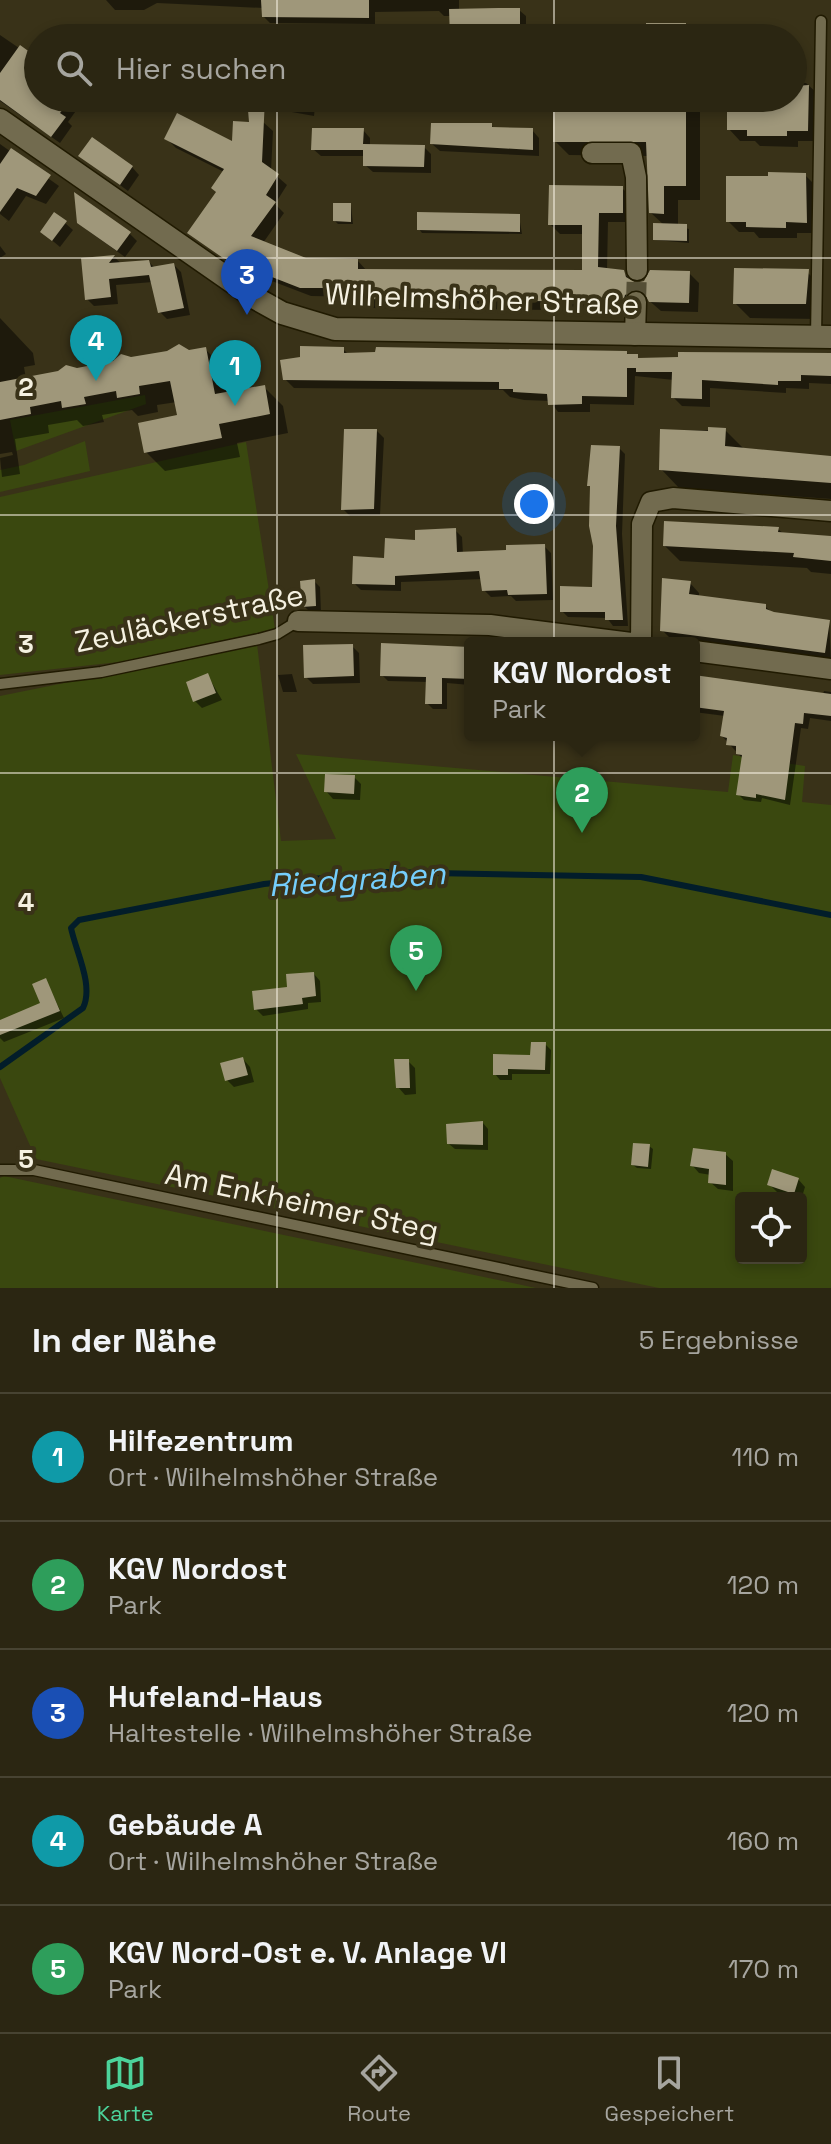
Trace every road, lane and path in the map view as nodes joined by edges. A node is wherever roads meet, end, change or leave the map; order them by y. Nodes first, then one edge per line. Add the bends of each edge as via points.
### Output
1 (821, 21) dead end
2 (0, 120) edge
3 (592, 153) dead end
4 (637, 270) tunnel mouth
5 (636, 302) tunnel mouth
6 (635, 335) junction
7 (824, 337) edge
8 (831, 511) edge
9 (298, 621) joint
10 (584, 637) edge
11 (641, 637) edge
12 (700, 652) edge
13 (831, 669) edge
14 (0, 684) edge
15 (0, 1170) edge
16 (593, 1288) edge

1 - 7 lane
2 - 6 main road, Wilhelmshöher Straße via 257,299 305,321 335,329
3 - 4 street via 631,153
5 - 6 street
6 - 7 main road, Wilhelmshöher Straße
8 - 11 street via 673,498 651,502 642,524
9 - 10 street, Zeuläckerstraße via 490,625
9 - 14 lane, Zeuläckerstraße via 259,639 101,672
12 - 13 street
15 - 16 lane, Am Enkheimer Steg via 34,1170

